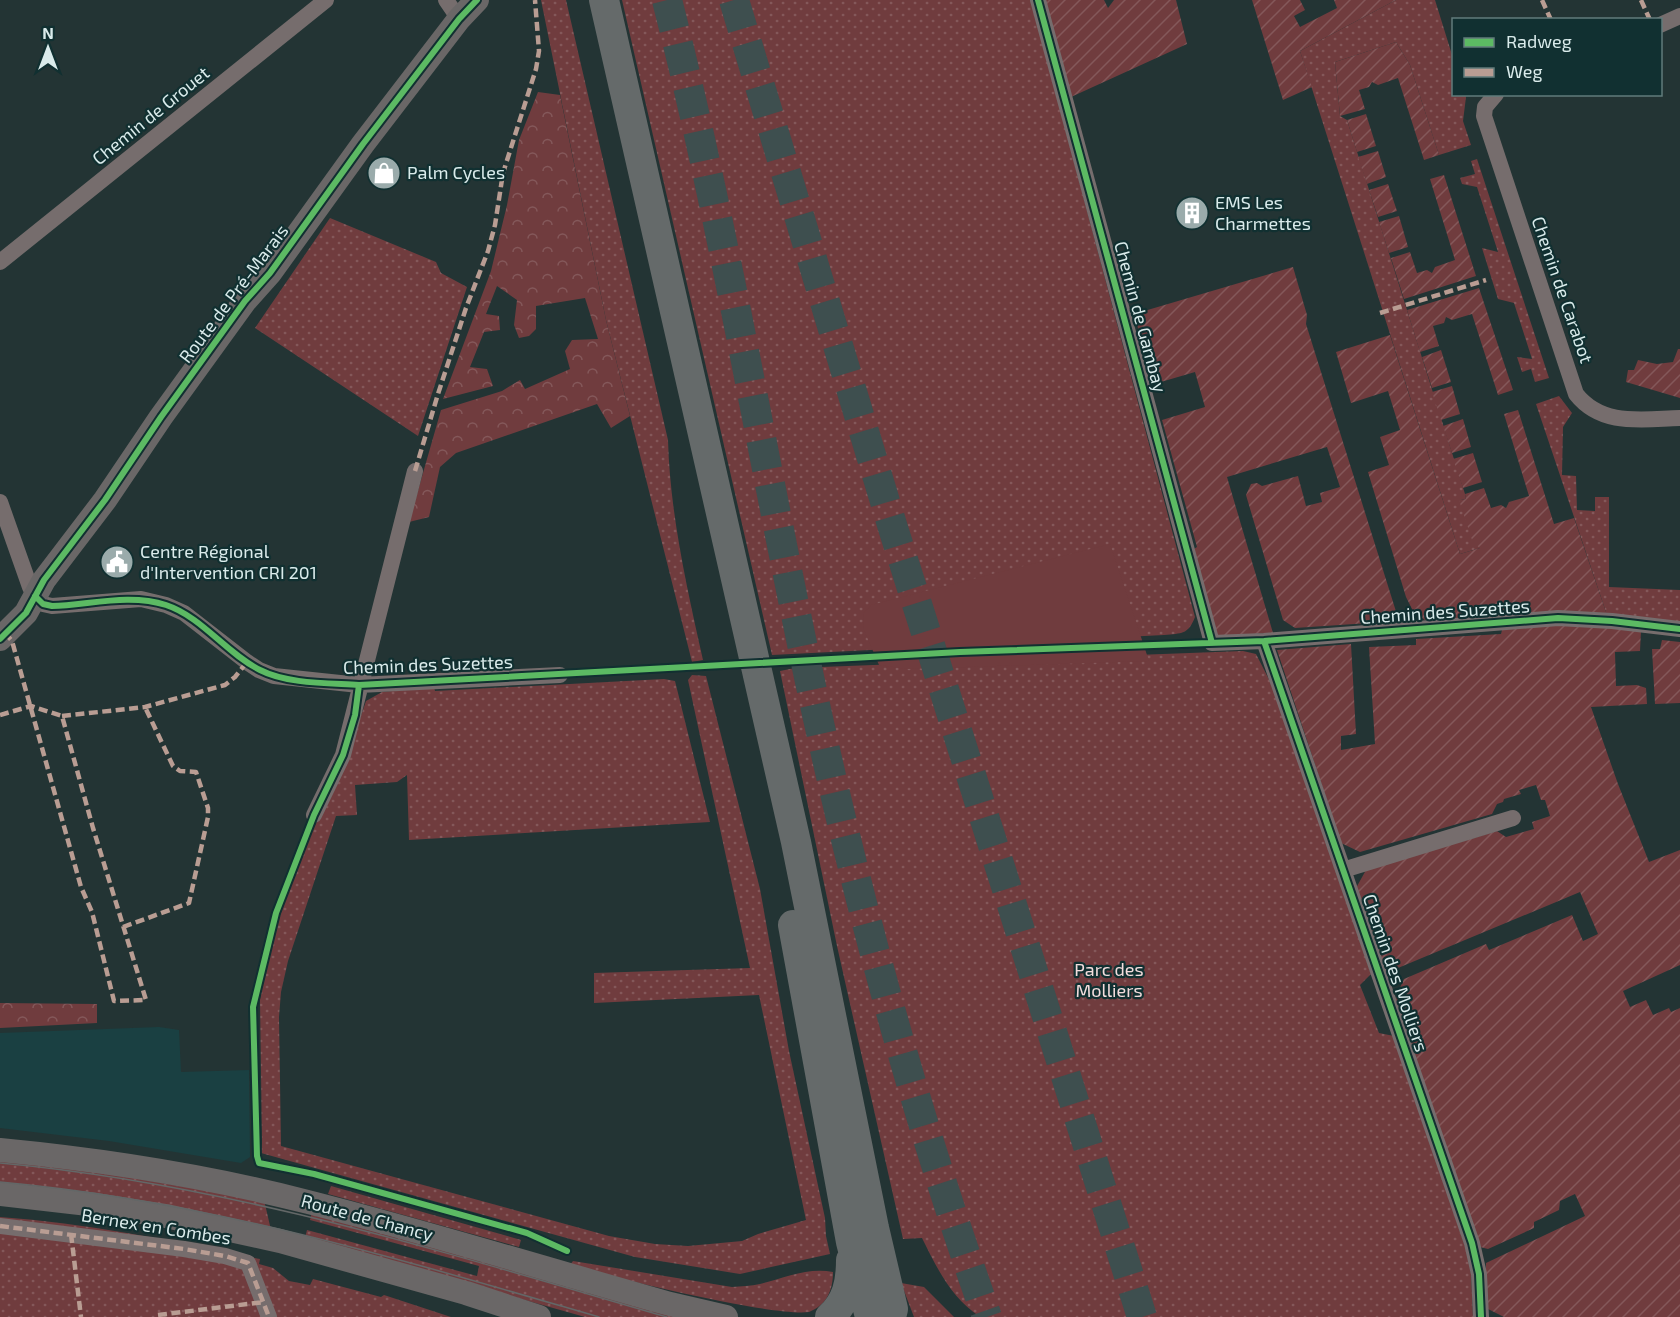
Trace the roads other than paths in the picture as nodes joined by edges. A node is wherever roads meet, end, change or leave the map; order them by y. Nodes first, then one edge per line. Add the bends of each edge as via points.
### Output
1 (327, 0) edge
2 (477, 0) edge
3 (584, 0) edge
4 (603, 0) edge
5 (1038, 0) edge
6 (452, 10) edge
7 (1680, 16) edge
8 (1662, 24) edge
9 (1494, 96) edge
10 (0, 262) edge
11 (1680, 418) edge
12 (415, 471) dead end
13 (0, 502) edge
14 (35, 596) junction
15 (1680, 629) edge
16 (0, 639) edge
17 (1264, 641) junction
18 (1212, 643) joint
19 (560, 675) dead end
20 (359, 685) junction
21 (314, 815) dead end
22 (1513, 818) dead end
23 (1343, 870) junction
24 (0, 1149) edge
25 (0, 1194) edge
26 (0, 1226) edge
27 (851, 1242) junction
28 (888, 1315) edge
29 (269, 1317) edge
30 (539, 1317) edge
31 (726, 1317) edge
32 (830, 1317) edge
33 (1481, 1317) edge

1 - 10 street, Chemin de Grouet
2 - 6 main road, Route de Pré-Marais
3 - 27 highway via 775,836
4 - 28 highway via 793,830
5 - 18 street, Chemin de Gambay
6 - 14 main road, Route de Pré-Marais via 363,144 270,273 245,301
7 - 8 street
9 - 11 street, Chemin de Carabot via 1485,107 1484,117 1576,394 1584,404 1605,416
12 - 20 street
13 - 14 street
14 - 16 main road, Route de Pré-Marais via 26,613
14 - 20 street, Chemin des Suzettes via 52,606 141,599 166,605 184,613 259,670 274,676
15 - 17 street, Chemin des Suzettes via 1557,618
17 - 18 street, Chemin des Suzettes
17 - 23 street, Chemin des Molliers
19 - 20 street, Chemin des Suzettes
20 - 21 street via 343,755
22 - 23 street
23 - 33 street, Chemin des Molliers via 1472,1244 1479,1274
24 - 31 main road, Route de Chancy via 178,1174 307,1201
25 - 30 main road via 166,1216 280,1241
26 - 29 street, Bernex en Combes via 184,1249 248,1263
27 - 28 highway
27 - 32 highway via 848,1290

